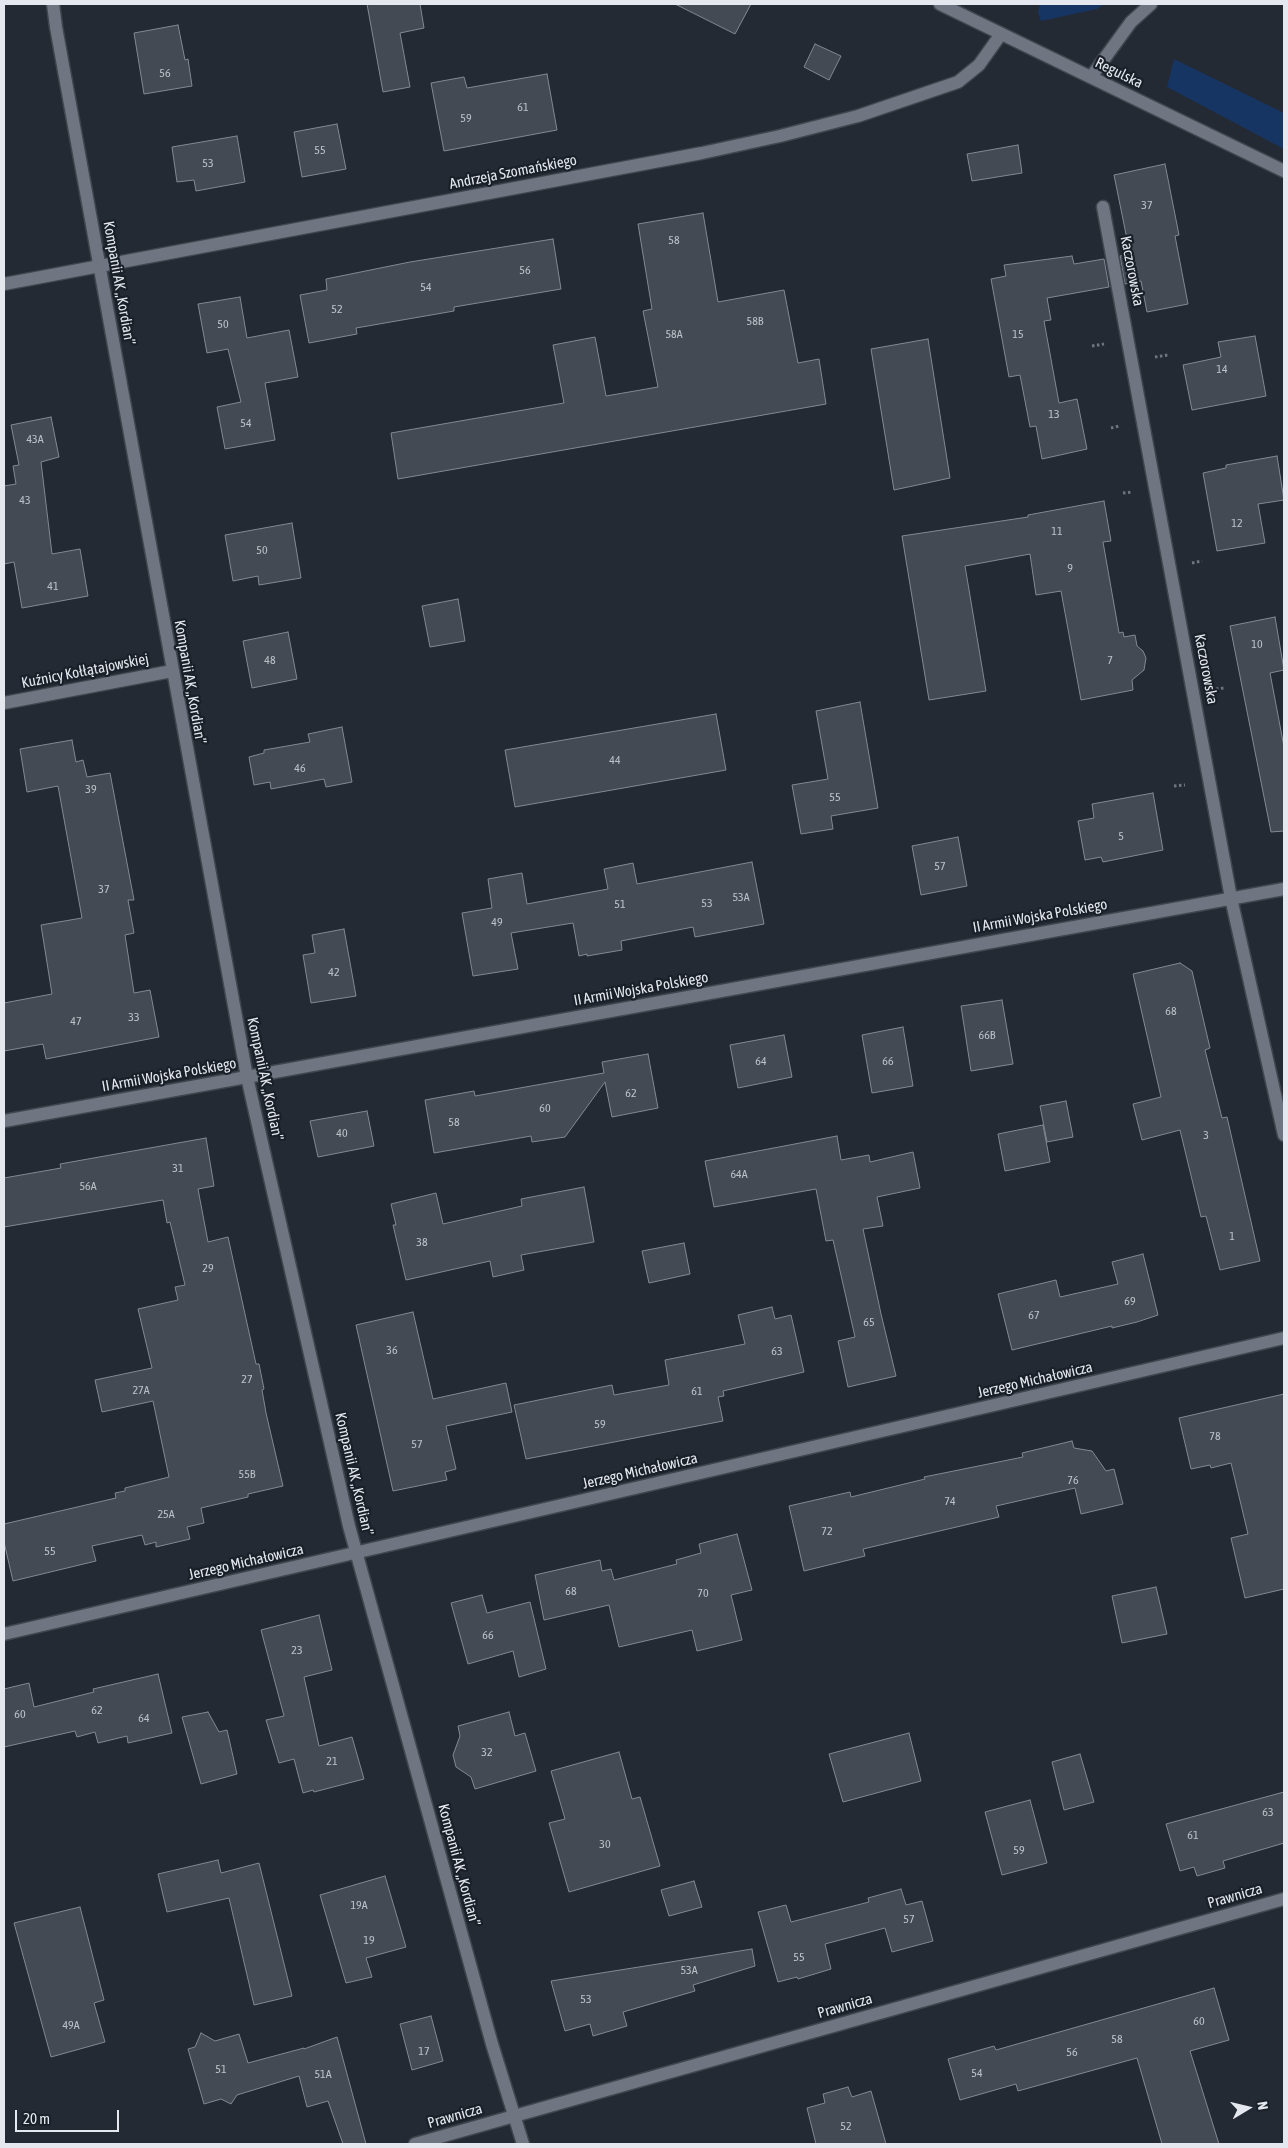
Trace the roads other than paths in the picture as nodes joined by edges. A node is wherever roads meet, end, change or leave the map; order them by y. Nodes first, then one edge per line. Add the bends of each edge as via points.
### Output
1 (53, 4) edge
2 (940, 4) edge
3 (1151, 4) edge
4 (1001, 34) junction
5 (1091, 77) junction
6 (1284, 171) edge
7 (1103, 207) dead end
8 (100, 266) junction
9 (4, 284) edge
10 (172, 672) junction
11 (4, 704) edge
12 (1284, 888) edge
13 (1231, 898) junction
14 (247, 1077) junction
15 (4, 1121) edge
16 (1284, 1135) edge
17 (1284, 1338) edge
18 (356, 1552) junction
19 (4, 1634) edge
20 (1284, 1899) edge
21 (514, 2117) junction
22 (415, 2144) edge
23 (523, 2144) edge

1 - 8 street, Kompanii AK „Kordian”
2 - 4 street, Regulska
3 - 5 street via 1131,22
4 - 5 street, Regulska
4 - 8 street, Andrzeja Szomańskiego via 979,65 958,82 858,116 702,154
5 - 6 street, Regulska
7 - 13 street, Kaczorowska
8 - 9 street, Andrzeja Szomańskiego
8 - 10 street, Kompanii AK „Kordian”
10 - 11 street, Kuźnicy Kołłątajowskiej
10 - 14 street, Kompanii AK „Kordian”
12 - 13 street, II Armii Wojska Polskiego
13 - 14 street, II Armii Wojska Polskiego
13 - 16 street, Kaczorowska
14 - 15 street, II Armii Wojska Polskiego
14 - 18 street, Kompanii AK „Kordian”
17 - 18 street, Jerzego Michałowicza
18 - 19 street, Jerzego Michałowicza
18 - 21 street, Kompanii AK „Kordian”
20 - 21 street, Prawnicza
21 - 22 street, Prawnicza
21 - 23 street, Kompanii AK „Kordian”

